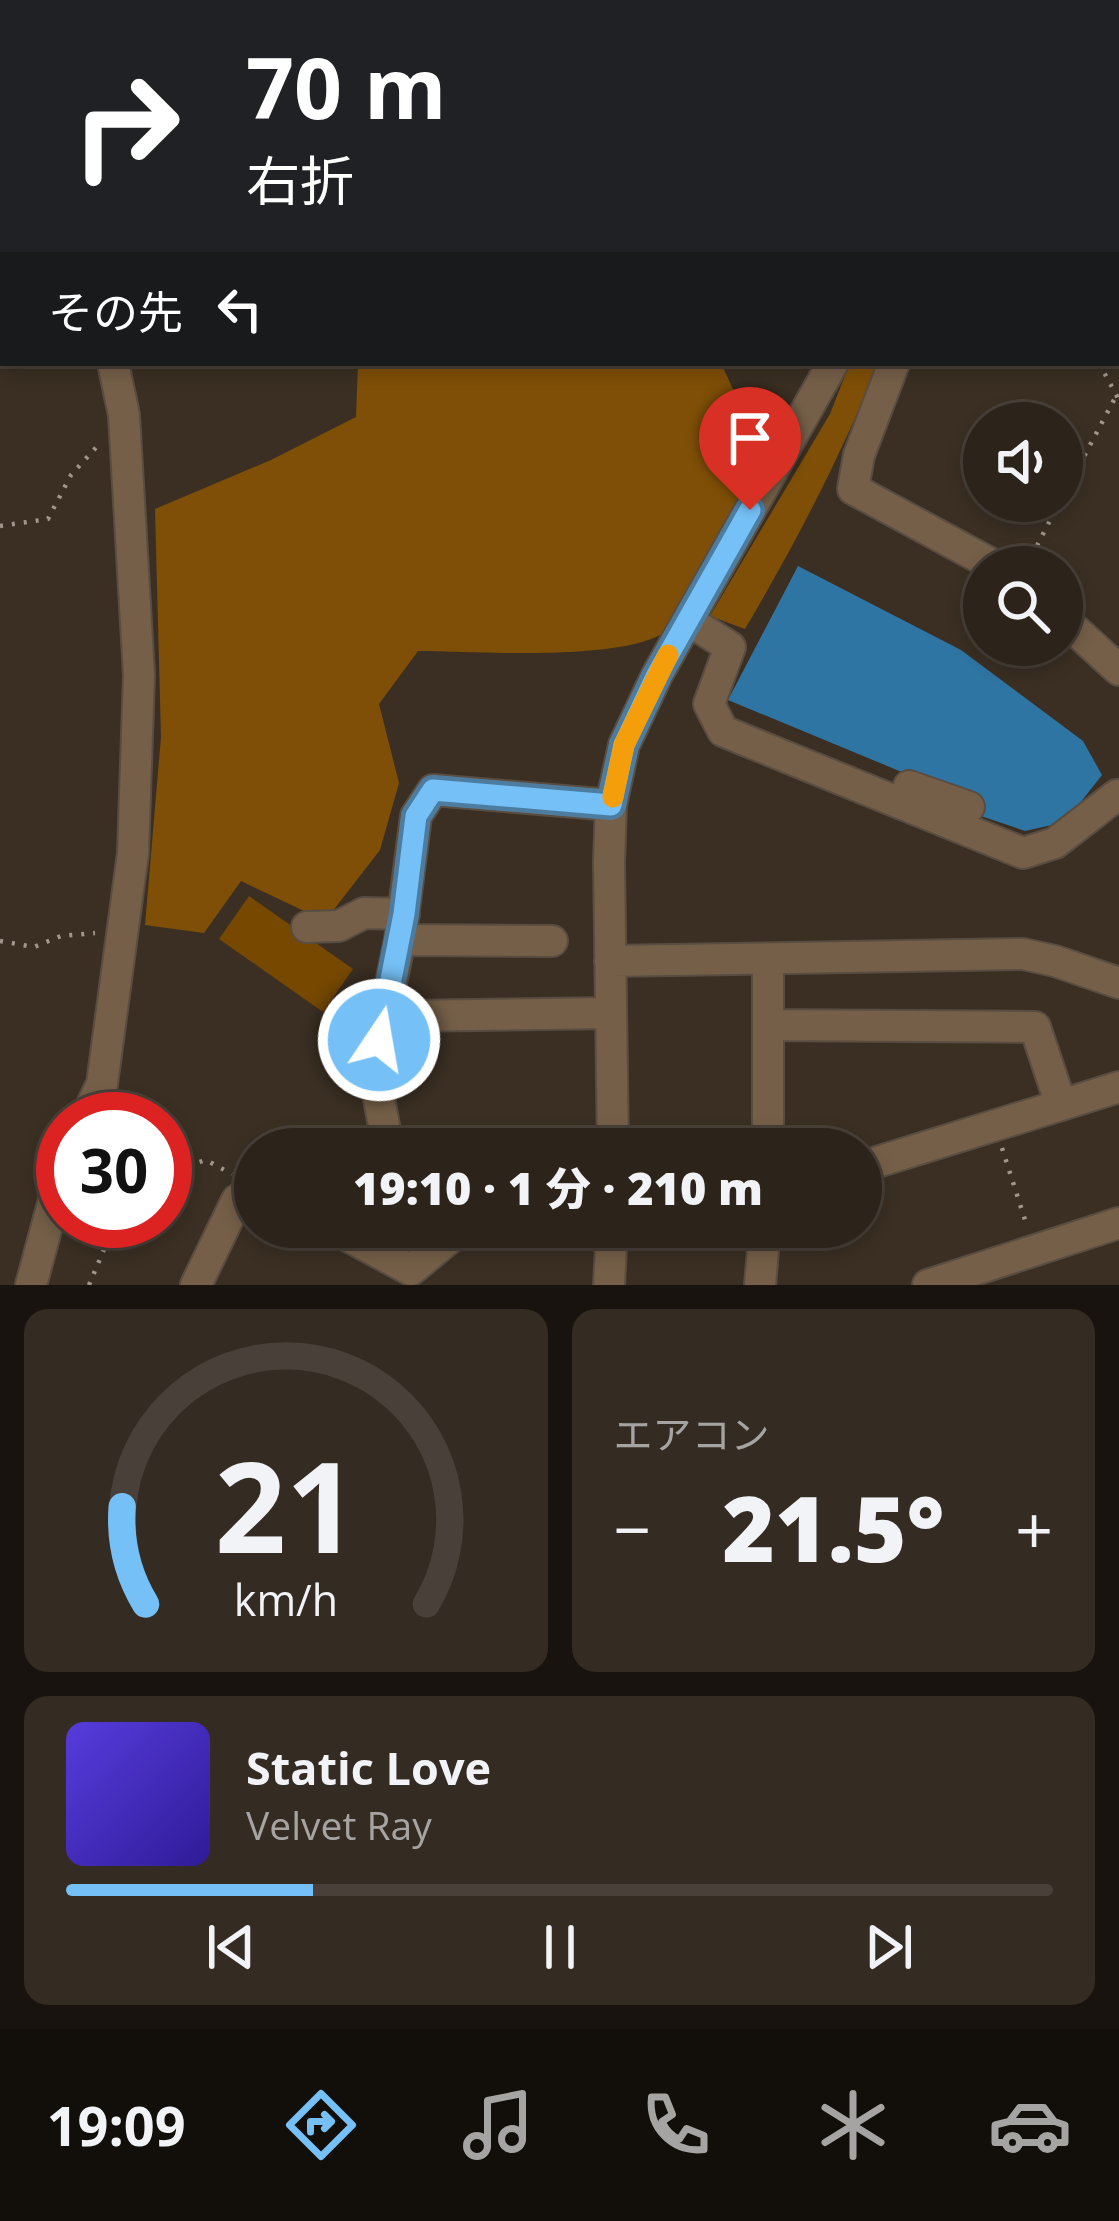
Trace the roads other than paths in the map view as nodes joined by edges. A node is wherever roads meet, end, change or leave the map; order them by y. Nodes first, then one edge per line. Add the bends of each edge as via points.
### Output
1 (114, 366) edge
2 (831, 366) edge
3 (893, 366) edge
4 (963, 549) edge
5 (688, 620) junction
6 (1083, 637) edge
7 (1119, 670) edge
8 (747, 741) junction
9 (1117, 795) edge
10 (611, 805) junction
11 (969, 807) dead end
12 (308, 927) dead end
13 (402, 927) junction
14 (552, 941) dead end
15 (767, 959) junction
16 (610, 961) junction
17 (1119, 983) edge
18 (384, 1010) junction
19 (610, 1013) junction
20 (768, 1025) junction
21 (1119, 1087) edge
22 (97, 1092) edge
23 (1061, 1106) junction
24 (385, 1128) edge
25 (613, 1128) edge
26 (768, 1128) edge
27 (882, 1161) edge
28 (234, 1206) edge
29 (1119, 1223) edge
30 (41, 1248) edge
31 (370, 1248) edge
32 (438, 1248) edge
33 (611, 1248) edge
34 (763, 1248) edge
35 (31, 1285) edge
36 (196, 1285) edge
37 (609, 1285) edge
38 (760, 1285) edge
39 (928, 1285) edge

1 - 22 street via 124,416 140,675 133,853
2 - 5 street
3 - 4 street via 853,489
5 - 8 street via 730,647 709,704 722,731
5 - 10 street via 624,745
6 - 7 street
8 - 9 street via 1022,853 1055,843
8 - 11 street via 753,734
10 - 13 street via 433,790 416,816
10 - 16 street
12 - 13 street via 339,926 364,913
13 - 14 street
13 - 18 street
15 - 16 street
15 - 17 street via 1023,954
15 - 20 street
16 - 19 street
18 - 19 street
18 - 24 street via 374,1068
19 - 25 street
20 - 23 street via 1035,1027
20 - 26 street
21 - 23 street
23 - 27 street
28 - 36 street
29 - 39 street
30 - 35 street
31 - 32 street via 411,1270
33 - 37 street
34 - 38 street

